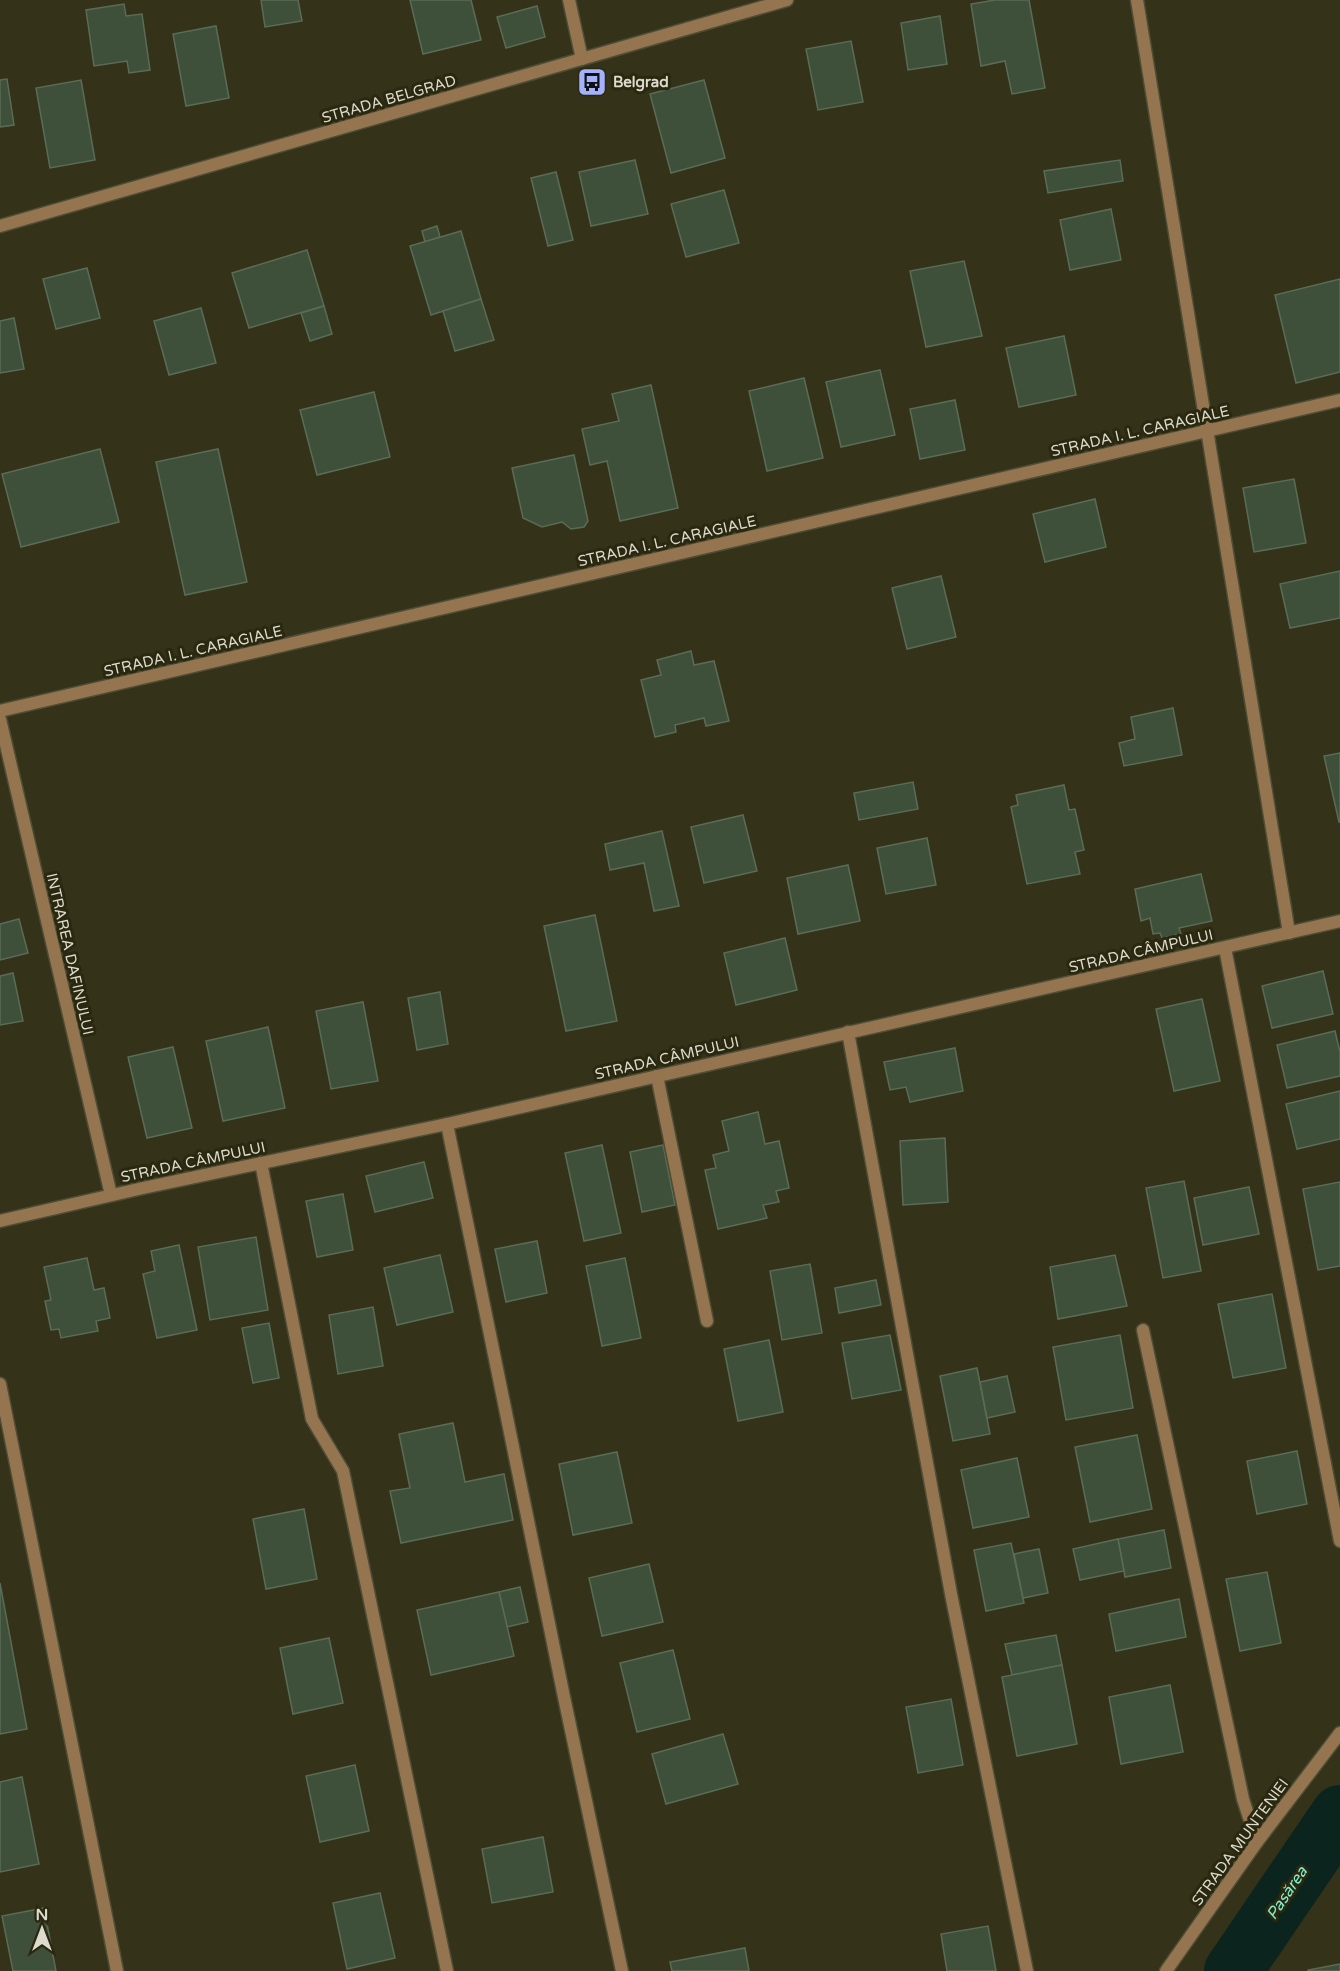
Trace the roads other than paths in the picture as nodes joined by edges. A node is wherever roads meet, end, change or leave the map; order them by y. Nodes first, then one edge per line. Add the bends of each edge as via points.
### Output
1 (569, 0) edge
2 (787, 0) edge
3 (1137, 0) edge
4 (582, 59) junction
5 (0, 226) edge
6 (1340, 400) edge
7 (1207, 431) junction
8 (0, 711) edge
9 (0, 719) edge
10 (1340, 921) edge
11 (1289, 933) junction
12 (1225, 948) junction
13 (848, 1032) junction
14 (657, 1076) junction
15 (447, 1124) junction
16 (261, 1163) junction
17 (111, 1195) junction
18 (0, 1221) edge
19 (707, 1321) dead end
20 (1143, 1330) dead end
21 (0, 1384) edge
22 (1340, 1541) edge
23 (1340, 1733) edge
24 (1257, 1842) junction
25 (117, 1971) edge
26 (447, 1971) edge
27 (622, 1971) edge
28 (1027, 1971) edge
29 (1166, 1971) edge

1 - 4 street
2 - 4 street, STRADA BELGRAD
3 - 7 street
4 - 5 street, STRADA BELGRAD
6 - 7 street, STRADA I. L. CARAGIALE
7 - 8 street, STRADA I. L. CARAGIALE
7 - 11 street
9 - 17 street, INTRAREA DAFINULUI
10 - 11 street, STRADA CÂMPULUI
11 - 12 street, STRADA CÂMPULUI
12 - 13 street, STRADA CÂMPULUI
12 - 22 street
13 - 14 street, STRADA CÂMPULUI
13 - 28 street via 951,1594
14 - 15 street, STRADA CÂMPULUI
14 - 19 street
15 - 16 street, STRADA CÂMPULUI
15 - 27 street
16 - 17 street, STRADA CÂMPULUI
16 - 26 street via 312,1419 343,1471
17 - 18 street, STRADA CÂMPULUI
20 - 24 street via 1243,1799
21 - 25 street
23 - 24 street, STRADA MUNTENIEI
24 - 29 street, STRADA MUNTENIEI

